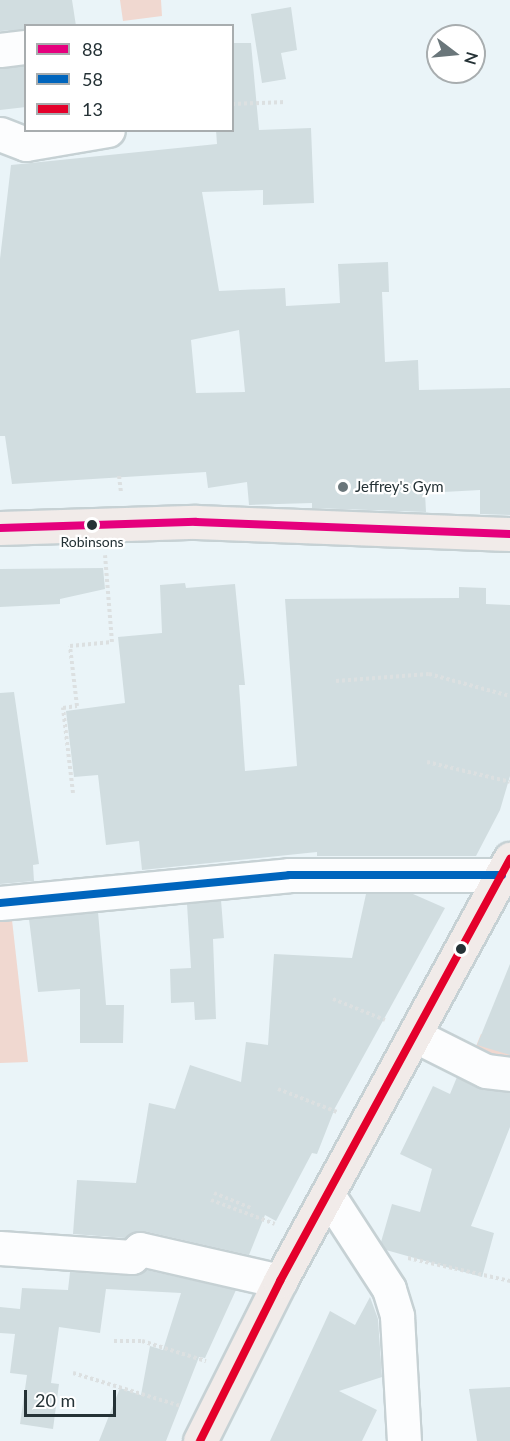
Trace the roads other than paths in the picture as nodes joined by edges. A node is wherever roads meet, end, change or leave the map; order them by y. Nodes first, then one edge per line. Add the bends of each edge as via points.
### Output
1 (24, 47) edge
2 (0, 50) edge
3 (96, 132) edge
4 (0, 134) edge
5 (0, 528) edge
6 (510, 534) edge
7 (506, 867) edge
8 (0, 903) edge
9 (416, 1036) junction
10 (510, 1074) edge
11 (330, 1198) junction
12 (0, 1248) edge
13 (162, 1264) dead end
14 (278, 1286) junction
15 (207, 1429) edge
16 (404, 1441) edge

1 - 2 street
3 - 4 street via 26,144
5 - 6 main road via 196,522
7 - 8 street via 289,875
7 - 9 main road
9 - 10 street via 486,1071
9 - 11 main road
11 - 14 main road
11 - 16 street via 389,1289 397,1316
12 - 14 street via 132,1257 140,1250
13 - 14 street
14 - 15 main road

